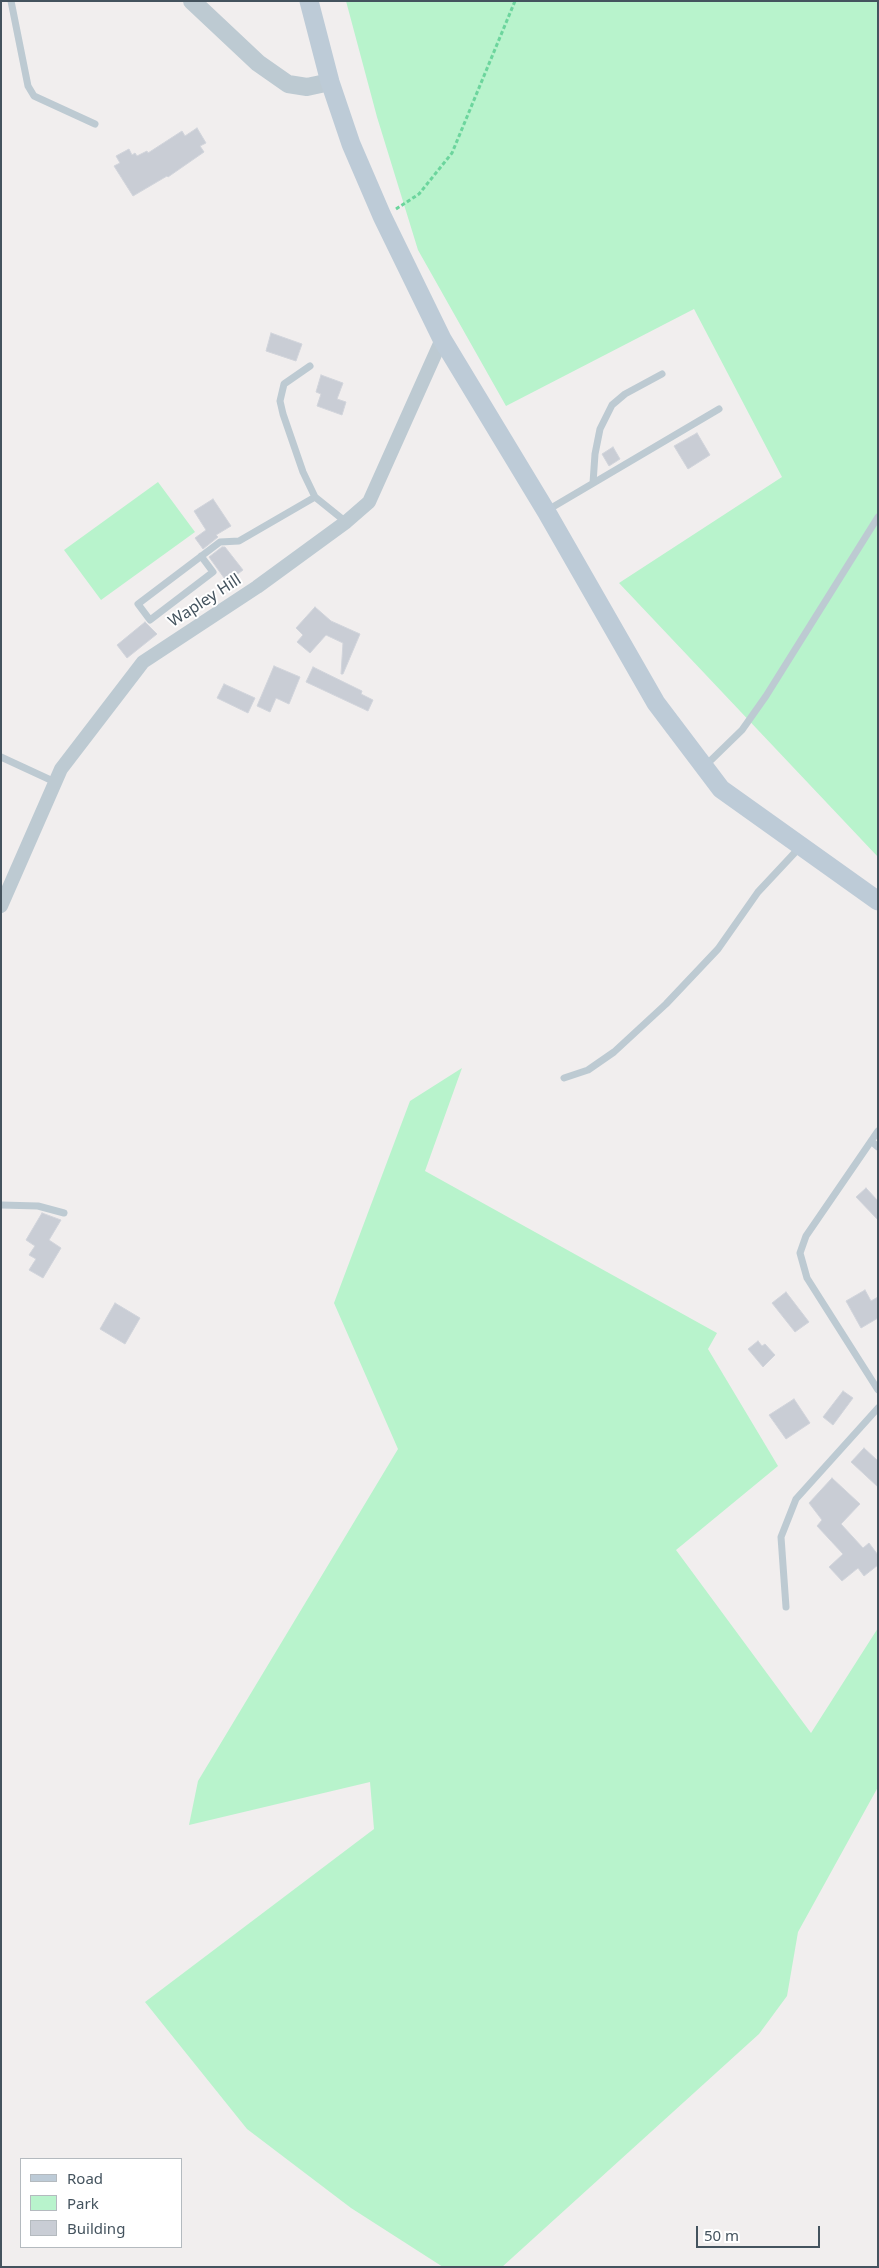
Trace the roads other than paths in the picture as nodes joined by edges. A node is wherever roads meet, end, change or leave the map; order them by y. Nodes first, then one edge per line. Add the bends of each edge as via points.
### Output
1 (11, 1) edge
2 (192, 1) edge
3 (309, 1) edge
4 (330, 82) junction
5 (95, 124) dead end
6 (442, 339) junction
7 (310, 366) dead end
8 (662, 374) dead end
9 (719, 409) dead end
10 (593, 483) junction
11 (315, 497) junction
12 (546, 511) junction
13 (878, 517) edge
14 (346, 522) junction
15 (201, 556) junction
16 (1, 757) edge
17 (704, 766) junction
18 (55, 782) junction
19 (802, 846) junction
20 (878, 901) edge
21 (1, 906) edge
22 (564, 1078) dead end
23 (878, 1131) edge
24 (871, 1141) junction
25 (878, 1147) edge
26 (1, 1205) edge
27 (64, 1213) dead end
28 (878, 1390) edge
29 (878, 1408) edge
30 (786, 1607) dead end

1 - 5 lane via 28,86 34,96
2 - 4 street via 258,63 288,84 307,87
3 - 4 main road
4 - 6 main road via 351,144 382,216
6 - 12 main road
6 - 14 street, Wapley Hill via 369,502
7 - 11 lane via 284,384 280,401 293,444
8 - 10 lane via 612,405 600,429
9 - 10 lane
10 - 12 lane
11 - 14 lane
11 - 15 lane via 239,542 220,542
12 - 17 main road via 656,703
13 - 17 lane via 766,696 742,730
14 - 18 street, Wapley Hill via 257,587 142,662 61,769
15 - 15 lane via 138,604 150,620 213,572
16 - 18 lane
17 - 19 main road via 721,788
18 - 21 street, Wapley Hill
19 - 20 main road
19 - 22 lane via 758,892 718,949 666,1004 614,1052 588,1070
23 - 24 lane
24 - 25 lane
24 - 28 lane via 806,1236 800,1253 807,1278
26 - 27 lane via 38,1206
29 - 30 lane via 796,1499 781,1537

